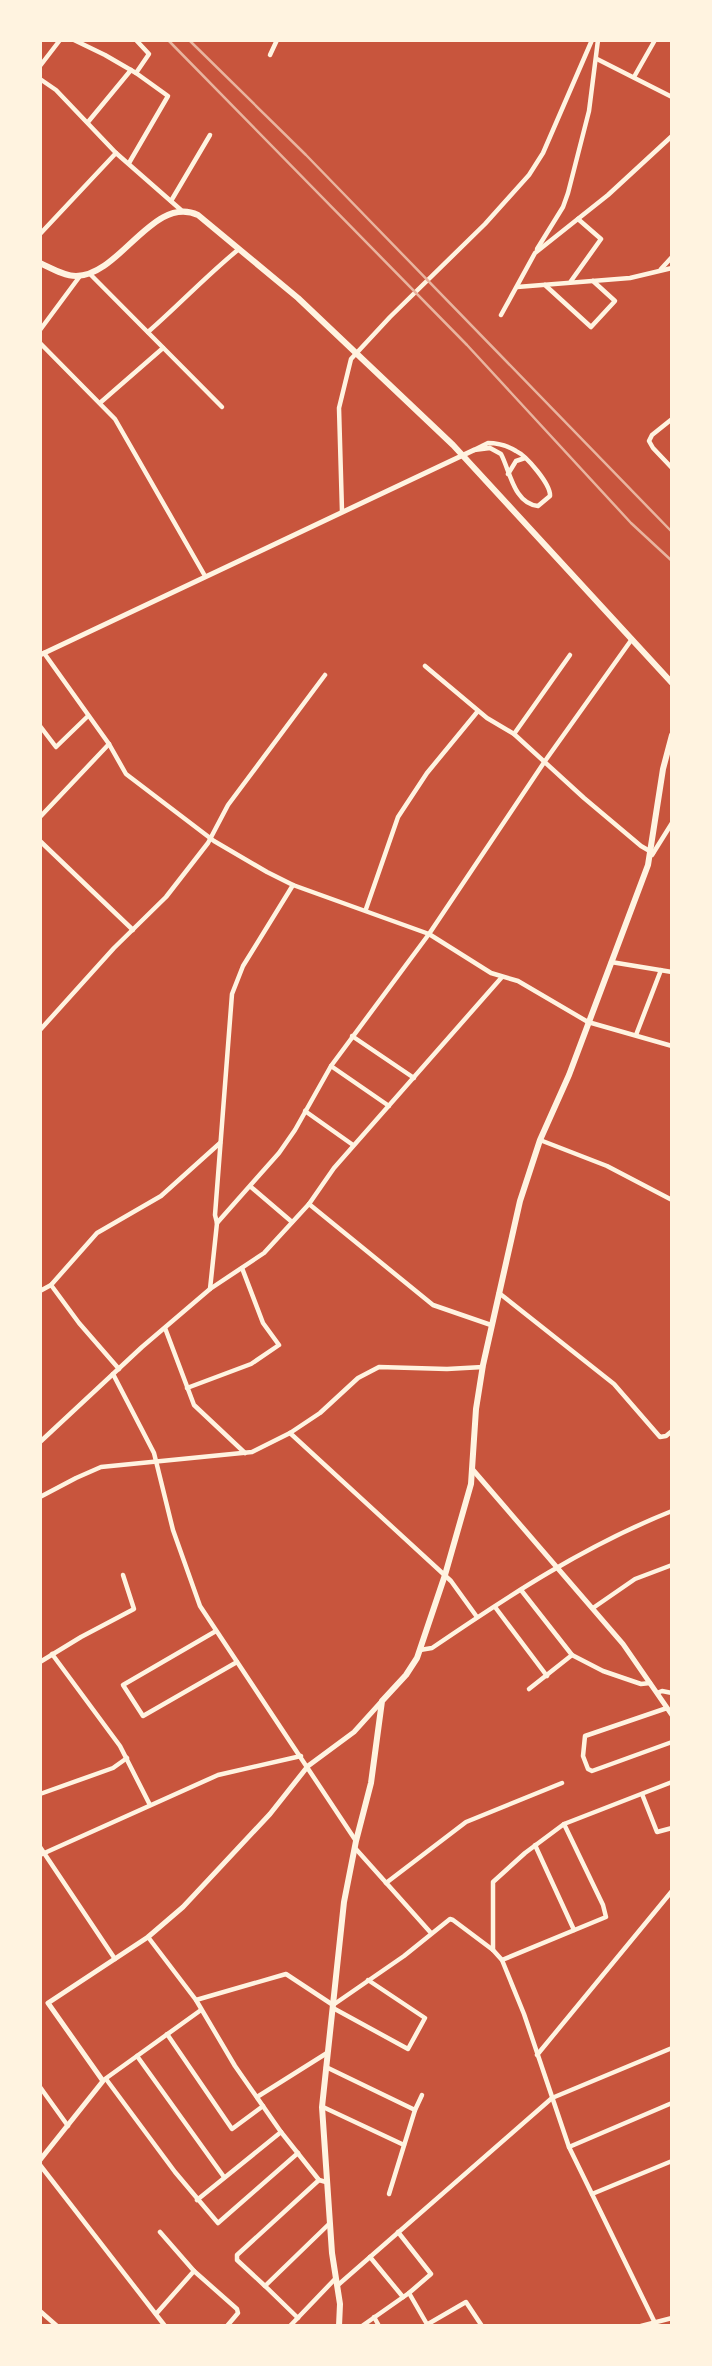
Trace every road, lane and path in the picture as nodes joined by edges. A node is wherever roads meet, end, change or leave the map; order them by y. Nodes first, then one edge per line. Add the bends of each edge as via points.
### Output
1 (60, 40) edge
2 (74, 40) edge
3 (136, 40) edge
4 (277, 40) edge
5 (592, 40) edge
6 (598, 40) edge
7 (655, 40) edge
8 (270, 55) dead end
9 (597, 59) junction
10 (40, 66) edge
11 (133, 72) junction
12 (634, 77) junction
13 (40, 79) edge
14 (672, 97) edge
15 (88, 122) junction
16 (210, 135) dead end
17 (672, 136) edge
18 (116, 153) junction
19 (129, 163) junction
20 (171, 201) junction
21 (181, 210) junction
22 (578, 219) junction
23 (40, 234) edge
24 (239, 249) junction
25 (535, 253) junction
26 (672, 257) edge
27 (40, 263) edge
28 (672, 268) edge
29 (661, 270) junction
30 (90, 274) junction
31 (80, 276) junction
32 (593, 280) junction
33 (570, 282) junction
34 (545, 285) junction
35 (516, 288) junction
36 (501, 315) dead end
37 (40, 330) edge
38 (148, 332) junction
39 (40, 343) edge
40 (164, 348) junction
41 (357, 352) junction
42 (101, 402) junction
43 (222, 407) dead end
44 (672, 419) edge
45 (474, 450) junction
46 (463, 455) junction
47 (525, 458) junction
48 (672, 468) edge
49 (508, 475) junction
50 (342, 511) junction
51 (205, 576) junction
52 (632, 639) junction
53 (42, 654) edge
54 (569, 655) dead end
55 (425, 666) dead end
56 (325, 675) dead end
57 (672, 683) edge
58 (478, 711) junction
59 (88, 716) junction
60 (40, 726) edge
61 (513, 734) junction
62 (672, 735) edge
63 (47, 736) junction
64 (40, 740) edge
65 (109, 744) junction
66 (545, 761) junction
67 (40, 817) edge
68 (672, 823) edge
69 (210, 838) junction
70 (40, 841) edge
71 (651, 852) junction
72 (293, 884) junction
73 (366, 909) junction
74 (133, 930) junction
75 (429, 934) junction
76 (610, 962) junction
77 (661, 970) junction
78 (672, 972) edge
79 (502, 977) junction
80 (588, 1022) junction
81 (40, 1030) edge
82 (636, 1035) junction
83 (352, 1036) junction
84 (672, 1046) edge
85 (331, 1066) junction
86 (414, 1078) junction
87 (389, 1106) junction
88 (305, 1111) junction
89 (540, 1140) junction
90 (221, 1143) junction
91 (353, 1145) junction
92 (251, 1187) junction
93 (672, 1200) edge
94 (309, 1204) junction
95 (292, 1222) junction
96 (217, 1223) junction
97 (242, 1268) junction
98 (51, 1285) junction
99 (210, 1289) junction
100 (40, 1291) edge
101 (498, 1292) junction
102 (491, 1325) junction
103 (165, 1328) junction
104 (483, 1367) junction
105 (119, 1369) junction
106 (113, 1374) junction
107 (187, 1388) junction
108 (672, 1431) edge
109 (290, 1433) junction
110 (40, 1442) edge
111 (246, 1453) junction
112 (155, 1461) junction
113 (473, 1470) junction
114 (40, 1497) edge
115 (670, 1512) edge
116 (672, 1519) edge
117 (672, 1565) edge
118 (558, 1567) junction
119 (123, 1575) dead end
120 (445, 1575) junction
121 (521, 1590) junction
122 (495, 1607) junction
123 (593, 1608) junction
124 (477, 1617) junction
125 (216, 1631) junction
126 (420, 1650) junction
127 (52, 1654) junction
128 (572, 1655) junction
129 (40, 1662) edge
130 (237, 1662) junction
131 (547, 1676) junction
132 (650, 1683) junction
133 (529, 1689) dead end
134 (657, 1693) junction
135 (672, 1693) edge
136 (382, 1701) junction
137 (667, 1708) junction
138 (672, 1715) edge
139 (672, 1742) edge
140 (300, 1756) junction
141 (127, 1758) junction
142 (308, 1766) junction
143 (672, 1782) edge
144 (562, 1783) dead end
145 (40, 1794) edge
146 (642, 1794) junction
147 (150, 1806) junction
148 (565, 1824) junction
149 (672, 1828) edge
150 (355, 1844) junction
151 (535, 1845) junction
152 (40, 1847) edge
153 (42, 1855) edge
154 (386, 1883) junction
155 (672, 1891) edge
156 (574, 1930) junction
157 (431, 1933) junction
158 (148, 1937) junction
159 (492, 1950) junction
160 (115, 1959) junction
161 (502, 1960) junction
162 (368, 1980) junction
163 (196, 2000) junction
164 (48, 2003) junction
165 (333, 2006) junction
166 (41, 2008) edge
167 (201, 2010) junction
168 (167, 2034) junction
169 (672, 2049) edge
170 (327, 2053) junction
171 (137, 2056) junction
172 (537, 2056) junction
173 (326, 2067) junction
174 (104, 2080) junction
175 (40, 2087) edge
176 (422, 2095) dead end
177 (257, 2097) junction
178 (552, 2098) junction
179 (672, 2103) edge
180 (263, 2106) junction
181 (322, 2107) junction
182 (415, 2110) junction
183 (68, 2126) junction
184 (281, 2132) junction
185 (404, 2145) junction
186 (569, 2147) junction
187 (298, 2153) junction
188 (672, 2161) edge
189 (40, 2163) edge
190 (224, 2177) junction
191 (322, 2181) junction
192 (389, 2193) dead end
193 (592, 2194) junction
194 (197, 2200) junction
195 (329, 2224) junction
196 (160, 2232) dead end
197 (398, 2232) junction
198 (370, 2256) junction
199 (194, 2271) junction
200 (336, 2282) junction
201 (265, 2286) junction
202 (409, 2294) junction
203 (402, 2297) junction
204 (40, 2311) edge
205 (156, 2314) junction
206 (298, 2318) junction
207 (374, 2318) junction
208 (672, 2318) edge
209 (654, 2322) junction
210 (428, 2325) edge
211 (57, 2326) edge
212 (165, 2326) edge
213 (227, 2326) edge
214 (290, 2326) edge
215 (339, 2326) edge
216 (362, 2326) edge
217 (379, 2326) edge
218 (482, 2326) edge
219 (641, 2326) edge

1 - 10 street
2 - 11 street
3 - 11 street via 149,54
4 - 8 street
5 - 41 street via 544,153 530,175
6 - 9 street
7 - 12 street
9 - 12 street
9 - 25 street via 568,193
11 - 15 street
11 - 19 street via 168,96
12 - 14 street
13 - 15 street
15 - 18 street
16 - 20 street
17 - 22 street
18 - 19 street
18 - 23 street
19 - 20 street
20 - 21 street
21 - 24 main road via 198,215
21 - 30 main road via 160,219
22 - 25 street
22 - 33 street via 601,239
24 - 38 street
24 - 41 main road
25 - 35 street
26 - 29 street
27 - 31 main road
28 - 29 street
29 - 32 street
30 - 31 main road
30 - 38 street
31 - 37 street
32 - 33 street
32 - 34 street via 615,301 592,327
33 - 34 street
34 - 35 street
35 - 36 street
38 - 40 street
39 - 42 street
40 - 42 street
40 - 43 street
41 - 46 main road
41 - 50 street via 350,361 340,408
42 - 51 street
44 - 48 street via 649,441
45 - 46 street
45 - 47 street via 496,443
45 - 49 street via 501,454
46 - 50 street
46 - 52 main road
47 - 49 street via 516,461
47 - 49 street via 550,487 550,496 538,506 530,505
50 - 51 street
51 - 53 street
52 - 57 main road
52 - 66 street
53 - 59 street
54 - 61 street
55 - 58 street
56 - 69 street via 228,805
58 - 61 street
58 - 73 street via 398,817
59 - 63 street via 57,747
59 - 65 street
60 - 63 street
61 - 66 street
62 - 71 main road
63 - 64 street
65 - 67 street
65 - 69 street via 133,780
66 - 71 street
66 - 75 street
68 - 71 street
69 - 72 street
69 - 74 street via 166,897
70 - 74 street
71 - 76 main road
72 - 73 street
72 - 90 street via 232,994
73 - 75 street
74 - 81 street
75 - 79 street
75 - 83 street
76 - 77 street
76 - 80 main road
77 - 78 street
77 - 82 street
79 - 80 street
79 - 86 street
80 - 82 street
80 - 89 main road
82 - 84 street
83 - 85 street
83 - 86 street
85 - 87 street
85 - 88 street
86 - 87 street
87 - 91 street
88 - 91 street
88 - 92 street via 286,1144
89 - 93 street via 608,1166
89 - 101 main road
90 - 96 street
90 - 98 street via 161,1196 97,1233
91 - 94 street
92 - 95 street
92 - 96 street
94 - 95 street
94 - 102 street via 433,1305
95 - 97 street via 264,1253
96 - 99 street
97 - 99 street
97 - 107 street via 263,1323 279,1345 251,1364
98 - 100 street
98 - 105 street
99 - 103 street
101 - 102 main road
101 - 108 street via 614,1384 660,1437
102 - 104 main road
103 - 105 street
103 - 107 street
104 - 109 street via 379,1367 358,1378
104 - 113 main road
105 - 106 street
106 - 110 street
106 - 112 street
107 - 111 street via 194,1405
109 - 111 street
109 - 120 street
111 - 112 street
112 - 114 street via 101,1467
112 - 125 street via 200,1606
113 - 118 street
113 - 120 main road
115 - 116 street
115 - 118 street
117 - 123 street via 631,1582
118 - 121 street
118 - 123 street
119 - 127 street via 134,1609
120 - 124 street
120 - 126 main road
121 - 122 street
121 - 128 street
122 - 124 street
122 - 131 street
123 - 132 street
124 - 126 street via 432,1648
125 - 130 street
125 - 130 street via 123,1685 143,1716
126 - 136 main road via 413,1666
127 - 129 street
127 - 141 street
128 - 131 street
128 - 132 street via 603,1671
130 - 140 street
131 - 133 street
132 - 134 street
134 - 135 street
134 - 137 street
136 - 142 street via 354,1732
136 - 150 main road via 371,1783
137 - 138 street
137 - 139 street via 585,1736 583,1756 592,1771
140 - 142 street
140 - 147 street via 218,1775
141 - 145 street via 113,1768
141 - 147 street
142 - 150 street
142 - 158 street via 198,1893
143 - 146 street
144 - 154 street via 466,1822
146 - 148 street
146 - 149 street via 657,1832
147 - 153 street
148 - 151 street
148 - 156 street via 606,1915
150 - 154 street
150 - 165 main road
151 - 156 street
151 - 159 street via 493,1882
152 - 153 street
153 - 160 street
154 - 157 street
155 - 172 street
156 - 161 street
157 - 159 street via 452,1919
157 - 162 street
158 - 160 street
158 - 163 street
159 - 161 street
160 - 164 street
161 - 172 street
162 - 165 street
162 - 165 street via 425,2018 410,2047 405,2049
163 - 165 street via 286,1974
163 - 167 street
164 - 166 street
164 - 174 street
165 - 170 main road
167 - 168 street
167 - 177 street
168 - 171 street
168 - 180 street via 232,2130
169 - 178 street
170 - 173 main road
170 - 177 street
171 - 174 street
171 - 190 street
172 - 178 street
173 - 181 main road
173 - 182 street
174 - 183 street
174 - 194 street
175 - 183 street
176 - 182 street
177 - 180 street
178 - 186 street
178 - 197 street
179 - 186 street
180 - 184 street
181 - 185 street
181 - 191 main road
182 - 185 street
183 - 189 street
184 - 187 street
184 - 190 street
185 - 192 street
186 - 193 street
187 - 191 street
187 - 194 street via 218,2223
188 - 193 street
189 - 205 street
190 - 194 street
191 - 195 main road
191 - 201 street via 237,2255
193 - 209 street
195 - 200 main road
195 - 201 street
196 - 199 street
197 - 198 street
197 - 202 street via 431,2274
198 - 200 street
198 - 203 street
199 - 205 street
199 - 213 street via 237,2309
200 - 206 street
200 - 215 main road
201 - 206 street
202 - 203 street
202 - 210 street
203 - 207 street
204 - 211 street
205 - 212 street
206 - 214 street
207 - 216 street
207 - 217 street
208 - 209 street
209 - 219 street
210 - 218 street via 466,2302

